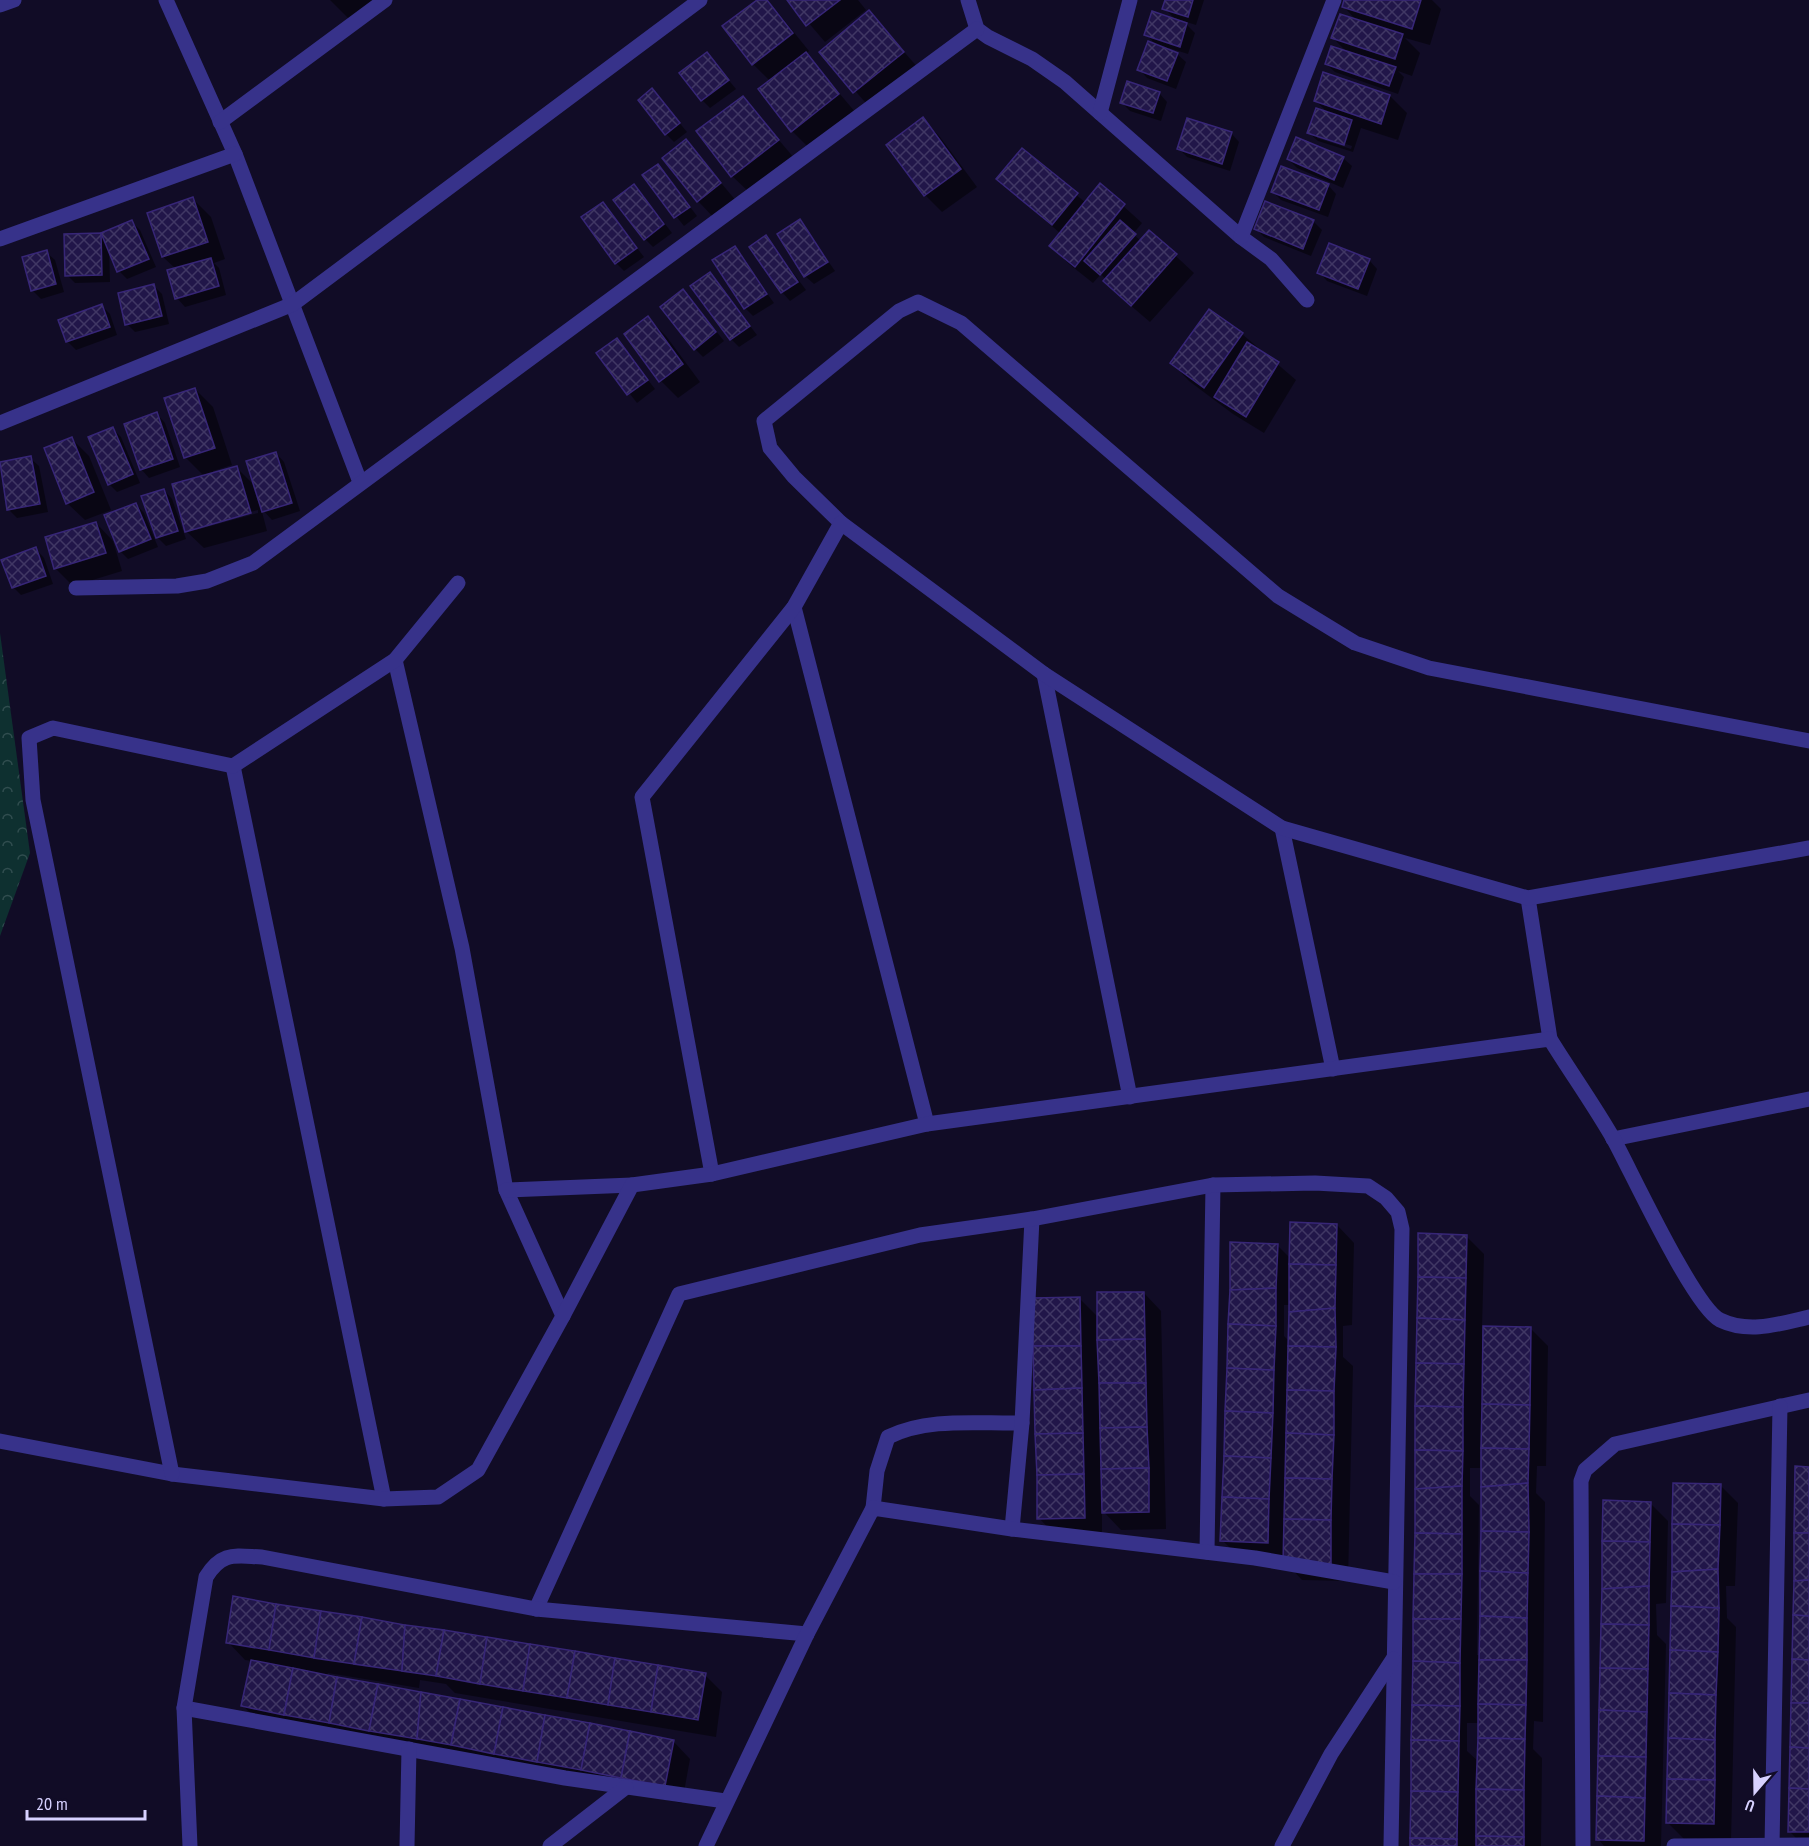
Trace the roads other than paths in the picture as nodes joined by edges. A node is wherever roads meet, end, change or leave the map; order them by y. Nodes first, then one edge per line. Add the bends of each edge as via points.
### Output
1 (14, 0) edge
2 (166, 0) edge
3 (385, 0) edge
4 (700, 0) edge
5 (968, 0) edge
6 (1130, 0) edge
7 (1334, 0) edge
8 (0, 5) edge
9 (977, 29) junction
10 (1100, 113) junction
11 (220, 122) junction
12 (235, 154) junction
13 (1241, 237) junction
14 (0, 239) edge
15 (1307, 300) dead end
16 (293, 304) junction
17 (0, 423) edge
18 (360, 482) junction
19 (842, 524) junction
20 (458, 583) dead end
21 (76, 588) dead end
22 (794, 607) junction
23 (395, 660) junction
24 (1044, 674) junction
25 (1809, 741) edge
26 (233, 766) junction
27 (1282, 828) junction
28 (1809, 848) edge
29 (1528, 898) junction
30 (1550, 1039) junction
31 (1333, 1069) junction
32 (1130, 1097) junction
33 (1809, 1099) edge
34 (927, 1124) junction
35 (1613, 1139) junction
36 (712, 1174) junction
37 (632, 1185) junction
38 (1213, 1185) junction
39 (506, 1190) junction
40 (1032, 1220) junction
41 (563, 1316) junction
42 (1809, 1317) edge
43 (1809, 1400) edge
44 (1780, 1406) junction
45 (1022, 1423) junction
46 (0, 1441) edge
47 (172, 1474) junction
48 (384, 1499) junction
49 (873, 1508) junction
50 (1012, 1529) junction
51 (1208, 1552) junction
52 (1394, 1582) junction
53 (536, 1609) junction
54 (807, 1634) junction
55 (1393, 1659) junction
56 (184, 1708) junction
57 (409, 1749) junction
58 (626, 1787) junction
59 (725, 1801) junction
60 (1772, 1845) edge
61 (1809, 1845) edge
62 (190, 1846) edge
63 (407, 1846) edge
64 (550, 1846) edge
65 (706, 1846) edge
66 (1282, 1846) edge
67 (1391, 1846) edge
68 (1583, 1846) edge
69 (1674, 1846) edge

1 - 8 street
2 - 11 street
3 - 11 street
4 - 16 street
5 - 9 street
6 - 10 street
7 - 13 street
9 - 10 street via 1032,59
9 - 18 street
10 - 13 street
11 - 12 street
12 - 14 street
12 - 16 street
13 - 15 street via 1271,259
16 - 17 street
16 - 18 street
18 - 21 street via 253,563 207,581 153,589
19 - 22 street
19 - 24 street
19 - 25 street via 770,448 764,421 898,311 918,302 961,323 1278,596 1355,643 1429,668
20 - 23 street
22 - 34 street
22 - 36 street via 642,797
23 - 26 street
23 - 39 street via 462,948
24 - 27 street
24 - 32 street
26 - 47 street via 53,728 29,738 33,800
26 - 48 street
27 - 29 street
27 - 31 street
28 - 29 street
29 - 30 street
30 - 31 street
30 - 35 street
31 - 32 street
32 - 34 street
33 - 35 street
34 - 36 street
35 - 42 street via 1696,1295 1717,1319 1740,1328 1761,1328
36 - 37 street
37 - 39 street
37 - 41 street
38 - 40 street
38 - 51 street
38 - 52 street via 1368,1186 1398,1212 1402,1229
39 - 41 street
40 - 45 street
40 - 53 street via 920,1235 679,1294
41 - 48 street via 478,1470 438,1497
43 - 44 street
44 - 60 street
44 - 68 street via 1615,1444 1585,1470 1581,1481
45 - 49 street via 931,1425 907,1428 888,1437 877,1471
45 - 50 street
46 - 47 street
47 - 48 street
49 - 50 street
49 - 54 street
50 - 51 street
51 - 52 street
52 - 55 street
53 - 54 street
53 - 56 street via 262,1557 224,1556 206,1577
54 - 59 street
55 - 66 street via 1330,1754
55 - 67 street
56 - 57 street
56 - 62 street
57 - 58 street
57 - 63 street
58 - 59 street
58 - 64 street
59 - 65 street
60 - 61 street
60 - 69 street

